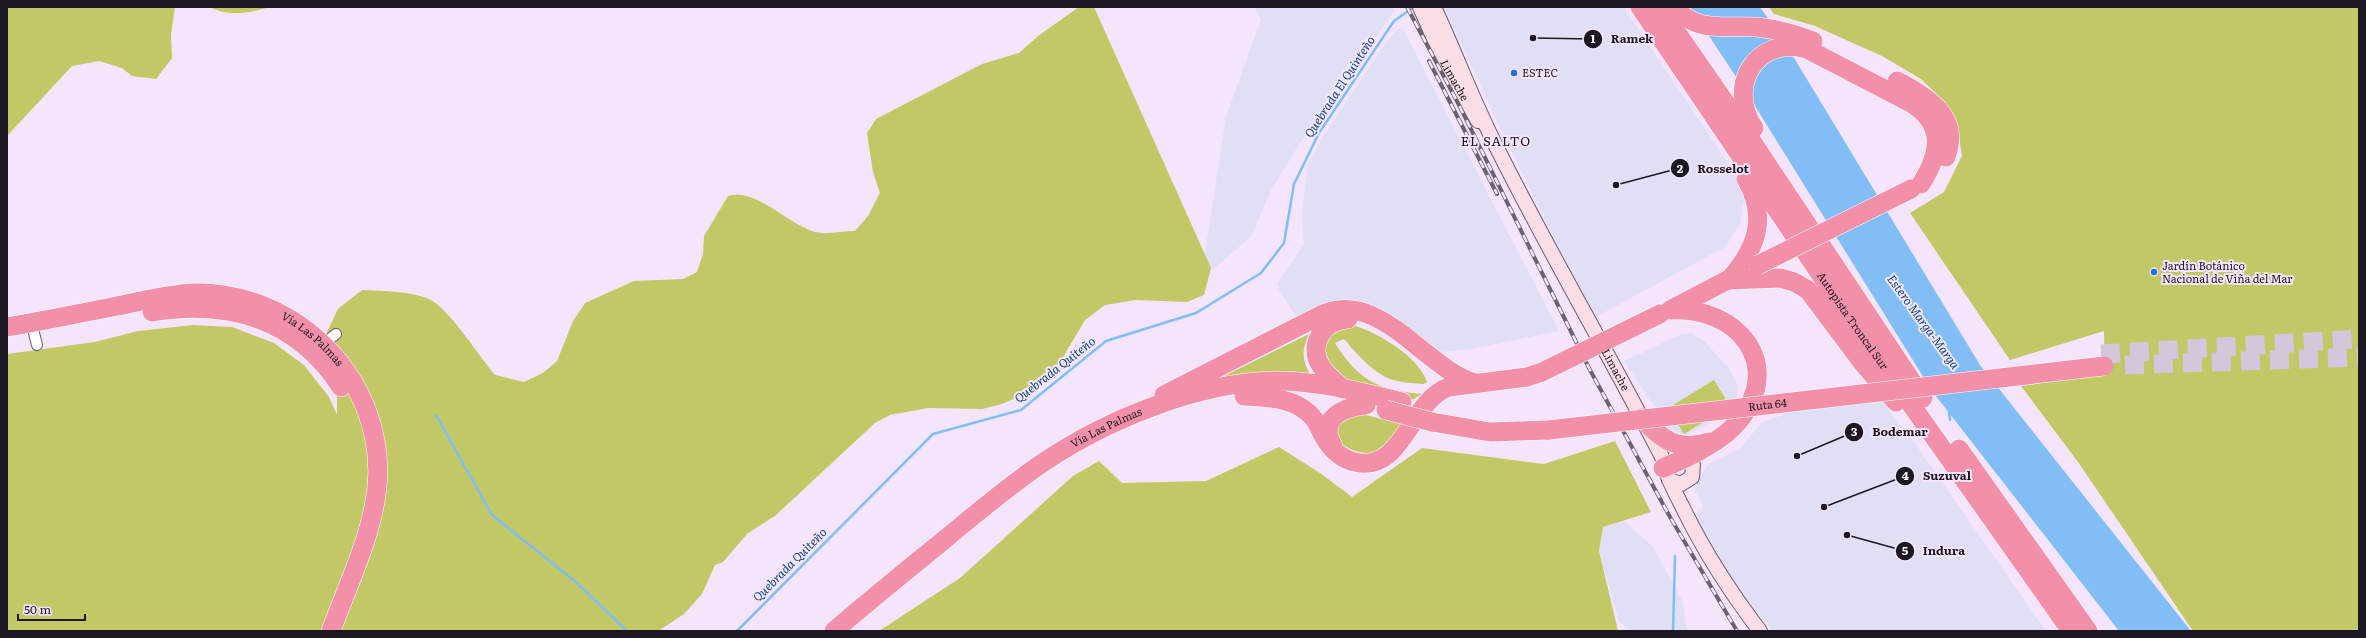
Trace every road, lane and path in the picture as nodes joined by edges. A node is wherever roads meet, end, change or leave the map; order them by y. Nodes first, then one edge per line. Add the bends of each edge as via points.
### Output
1 (1630, 7) edge
2 (1640, 7) edge
3 (1659, 7) edge
4 (1673, 7) edge
5 (1431, 12) edge
6 (1916, 187) junction
7 (1562, 274) junction
8 (1729, 280) junction
9 (1665, 312) junction
10 (7, 326) edge
11 (1876, 331) junction
12 (7, 338) edge
13 (2102, 360) tunnel mouth
14 (1475, 383) junction
15 (1344, 388) junction
16 (1244, 396) junction
17 (1438, 403) junction
18 (1366, 405) junction
19 (1394, 406) junction
20 (1642, 418) junction
21 (1119, 421) junction
22 (1712, 441) junction
23 (1673, 443) junction
24 (1337, 452) junction
25 (1688, 457) junction
26 (1666, 474) junction
27 (1960, 474) junction
28 (320, 631) edge
29 (331, 631) edge
30 (834, 631) edge
31 (850, 631) edge
32 (1760, 631) edge
33 (2071, 631) edge
34 (2088, 631) edge

1 - 8 highway via 1730,154 1756,198 1759,213 1756,236 1738,270
2 - 27 highway, Autopista Troncal Sur via 1850,318
3 - 11 highway, Autopista Troncal Sur via 1747,134
4 - 6 highway via 1690,20 1707,27 1769,28 1805,38 1919,92 1938,108 1946,122 1948,146 1939,169
5 - 7 main road, Limache via 1445,64 1468,106 1498,149
6 - 8 highway, bridge
6 - 11 highway via 1932,166 1936,151 1936,135 1927,116 1911,103 1807,49 1792,46 1770,51 1757,60 1747,73 1742,89 1745,113 1844,272
7 - 20 main road, Limache via 1590,320
7 - 26 main road, Limache via 1586,329 1654,458
8 - 9 highway
8 - 27 highway via 1780,278 1808,290 1862,362
9 - 14 highway, bridge via 1542,372 1527,377
9 - 22 highway via 1702,312 1726,322 1743,338 1754,358 1756,379 1749,404 1732,428
10 - 29 highway, Vía Las Palmas via 163,297 210,294 241,298 271,309 330,339 360,394 373,430 378,469 372,516
11 - 34 highway, Autopista Troncal Sur
12 - 28 highway, Vía Las Palmas via 36,339 166,310 213,308 243,313 272,324 299,340 322,361 341,386 355,413 364,442 367,472 366,501 359,530
13 - 17 highway, Ruta 64 via 1548,424 1492,420
14 - 17 highway
14 - 21 highway via 1450,372 1412,340 1389,326 1363,312 1341,309 1321,315 1198,377
15 - 17 highway via 1321,367 1316,348 1322,332 1330,324 1341,320 1358,320 1370,324 1414,353 1432,374
15 - 19 highway, Vía Las Palmas
15 - 21 highway, Vía Las Palmas via 1293,382 1246,384 1186,397
16 - 18 highway, Vía Las Palmas via 1311,394
16 - 24 highway via 1284,401 1299,407 1314,419 1327,443
16 - 31 highway, Vía Las Palmas via 1202,404 1160,418 1116,435 1076,456 1018,496
17 - 19 highway, Vía Las Palmas, bridge
17 - 24 highway via 1422,407 1399,444 1383,458 1362,464
18 - 19 highway, Vía Las Palmas
18 - 24 highway via 1346,409 1333,417 1329,432
20 - 23 highway via 1662,438
20 - 26 main road, Limache via 1662,457
21 - 30 highway, Vía Las Palmas via 1075,442 1025,475
22 - 23 highway via 1690,446
22 - 25 highway
23 - 25 main road
25 - 26 highway
26 - 32 main road, Limache via 1722,578
27 - 33 highway, Autopista Troncal Sur

